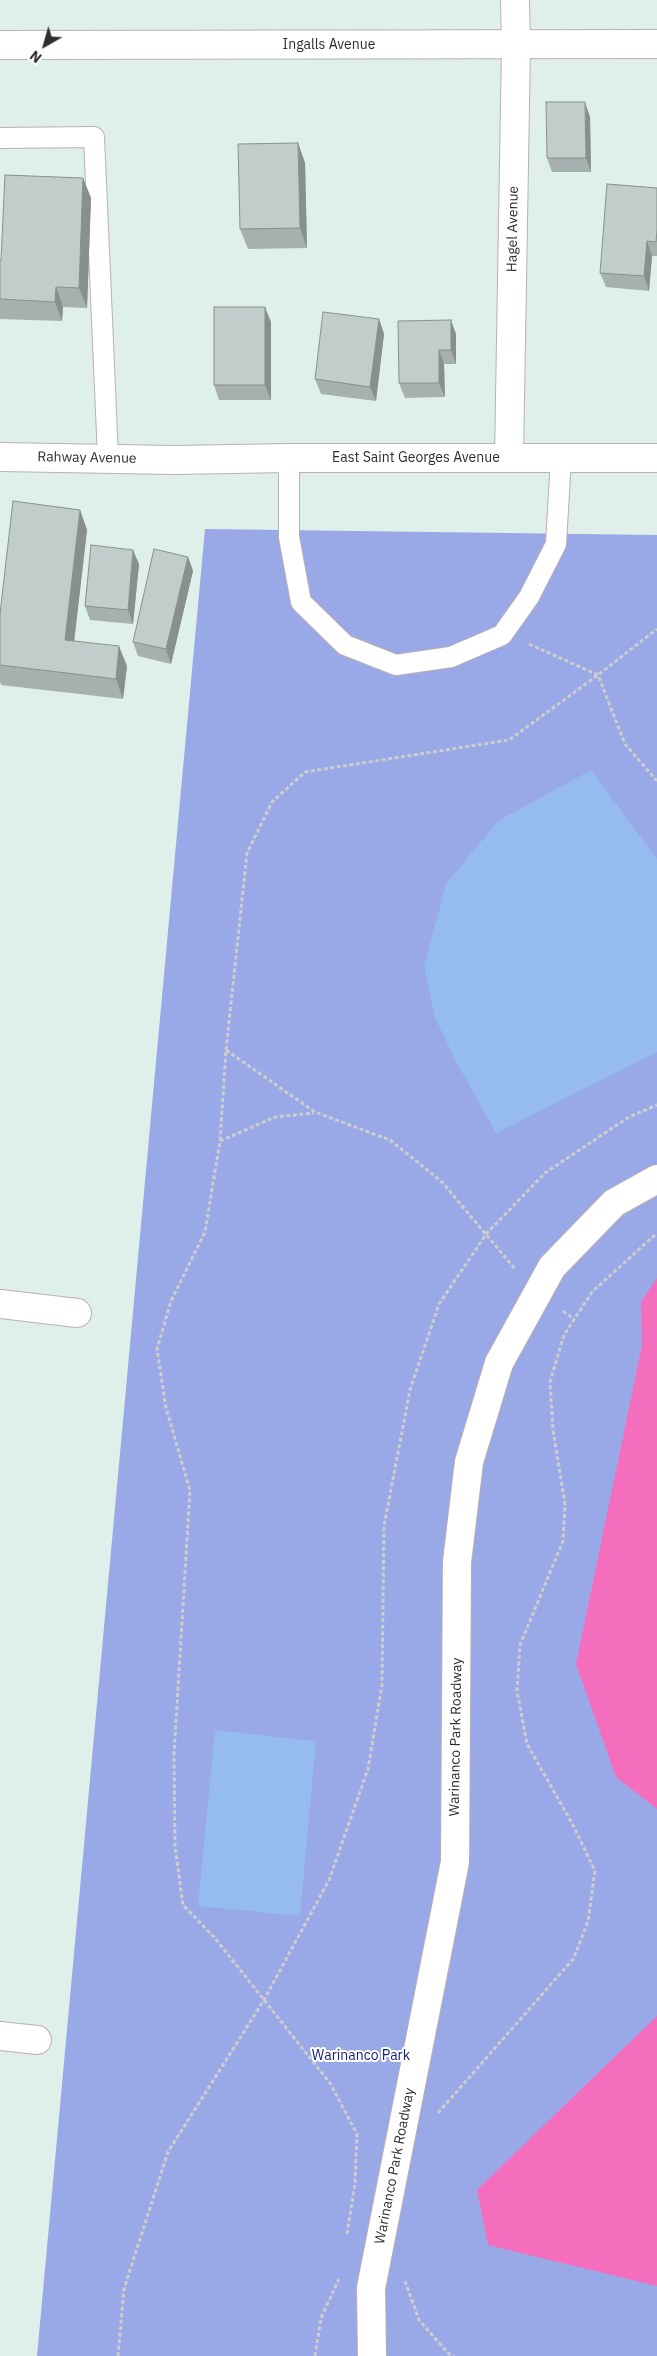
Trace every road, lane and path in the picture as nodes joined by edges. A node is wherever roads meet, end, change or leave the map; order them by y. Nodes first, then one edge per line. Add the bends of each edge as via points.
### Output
1 (515, 0) edge
2 (657, 44) edge
3 (0, 45) edge
4 (516, 45) junction
5 (0, 138) edge
6 (0, 457) edge
7 (108, 457) junction
8 (289, 458) junction
9 (509, 458) junction
10 (561, 458) junction
11 (657, 458) edge
12 (174, 460) joint
13 (657, 629) edge
14 (502, 635) junction
15 (598, 675) junction
16 (657, 781) edge
17 (226, 1050) junction
18 (657, 1105) edge
19 (315, 1112) junction
20 (220, 1141) junction
21 (657, 1178) edge
22 (487, 1233) junction
23 (657, 1233) edge
24 (537, 1293) junction
25 (0, 1304) edge
26 (77, 1312) dead end
27 (574, 1319) junction
28 (264, 2000) junction
29 (0, 2036) edge
30 (37, 2040) dead end
31 (434, 2120) dead end
32 (347, 2239) dead end
33 (406, 2273) dead end
34 (341, 2275) dead end
35 (449, 2355) edge
36 (118, 2356) edge
37 (315, 2356) edge
38 (372, 2356) edge
39 (454, 2356) edge

1 - 4 street, Hagel Avenue
2 - 4 street, Ingalls Avenue
3 - 4 street, Ingalls Avenue
4 - 9 street, Hagel Avenue
5 - 7 lane via 94,137
6 - 7 street, Rahway Avenue
7 - 12 street, Rahway Avenue
8 - 9 street, East Saint Georges Avenue
8 - 12 street, East Saint Georges Avenue
8 - 14 lane via 289,537 301,602 345,645 396,665 451,657
9 - 10 street, East Saint Georges Avenue
10 - 11 street, East Saint Georges Avenue
10 - 14 lane via 556,544 530,597
13 - 15 path
14 - 15 path via 536,646
15 - 16 path via 625,744
15 - 17 path via 508,740 305,772 272,802 246,853
17 - 19 path
17 - 20 path
18 - 22 path via 629,1117 545,1173
19 - 20 path via 275,1117
19 - 22 path via 390,1140 442,1182
20 - 28 path via 204,1232 172,1301 157,1349 166,1408 190,1490 174,1754 175,1846 183,1905 214,1937
21 - 24 street, Warinanco Park Roadway via 614,1203 552,1267
22 - 24 path
22 - 28 path via 439,1304 410,1390 384,1526 382,1685 368,1769 329,1880
23 - 27 path via 592,1292
24 - 27 path
24 - 38 street, Warinanco Park Roadway via 499,1363 469,1462 457,1562 455,1862 371,2288
25 - 26 street
27 - 31 path via 564,1335 550,1382 553,1430 565,1504 563,1541 520,1645 517,1691 527,1744 595,1871 588,1921 574,1958
28 - 32 path via 330,2083 357,2134 355,2184
28 - 36 path via 168,2152 124,2289
29 - 30 street
33 - 35 path via 405,2282 418,2320
34 - 37 path via 322,2318
35 - 39 path

